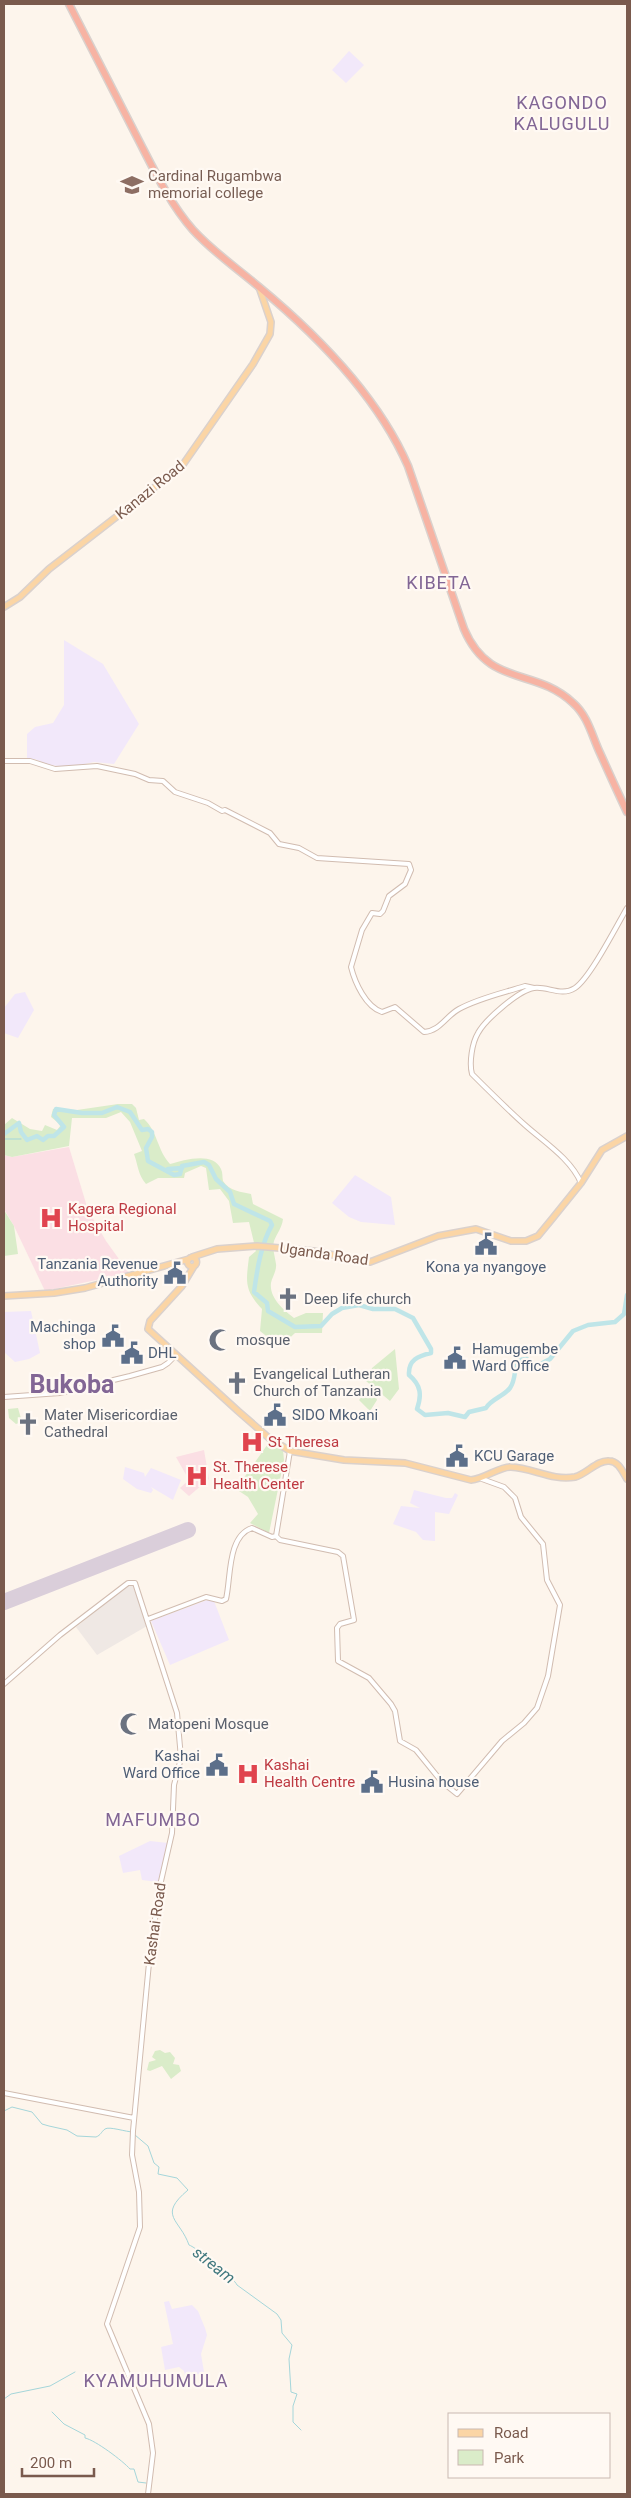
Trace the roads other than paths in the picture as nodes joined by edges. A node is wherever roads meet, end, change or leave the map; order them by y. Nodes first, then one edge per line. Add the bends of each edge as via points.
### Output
1 (69, 4) edge
2 (259, 287) junction
3 (4, 607) edge
4 (4, 761) edge
5 (627, 812) edge
6 (627, 908) edge
7 (534, 988) junction
8 (627, 1136) edge
9 (581, 1183) junction
10 (191, 1262) junction
11 (4, 1296) edge
12 (176, 1354) junction
13 (4, 1397) edge
14 (290, 1451) junction
15 (482, 1479) junction
16 (627, 1479) edge
17 (276, 1536) junction
18 (148, 1619) junction
19 (4, 1684) edge
20 (4, 2093) edge
21 (134, 2118) junction
22 (148, 2494) edge

1 - 2 highway via 153,168 185,220 212,248
2 - 3 main road, Kanazi Road via 272,322 270,334 187,461
2 - 5 highway via 318,341 383,417 408,466 464,629 474,648 494,667 553,689 576,705 589,724
4 - 7 street via 30,761 55,769 97,766 163,781 175,792 208,802 270,834 279,844 299,848 318,859 409,864 408,881 389,896 380,914 372,913 362,930 351,967 373,1008 382,1012 396,1007 424,1032 437,1028 468,1004 525,986
6 - 7 street via 580,984 564,992
7 - 9 street via 514,999 479,1031 474,1040 470,1068 475,1077 561,1157
8 - 9 main road, Uganda Road via 602,1150
9 - 10 main road, Uganda Road via 542,1232 523,1242 483,1230 467,1230 438,1236 370,1262 313,1250 257,1246 217,1249
10 - 11 main road, Uganda Road via 182,1261 54,1294
10 - 12 main road via 184,1283 148,1326 150,1332
12 - 13 street via 162,1367 130,1376 60,1393
12 - 14 main road via 256,1427
14 - 15 main road via 351,1460 405,1463 461,1478
14 - 17 street
15 - 16 main road via 510,1467 568,1478 611,1461 619,1465
15 - 17 street via 497,1483 512,1494 521,1517 541,1540 547,1580 560,1605 543,1693 534,1712 502,1741 457,1794 442,1782 416,1750 400,1741 395,1711 369,1678 340,1663 336,1628 354,1620 343,1556 338,1552 280,1540
17 - 18 street via 272,1538 252,1528 240,1537 224,1600 206,1597
18 - 19 street, Kashai Road via 137,1586 132,1582 60,1635
18 - 21 street, Kashai Road via 177,1713 181,1758 174,1785 172,1833 159,1890 149,1963
20 - 21 street
21 - 22 street, Kashai Road via 132,2154 139,2192 140,2227 106,2326 149,2424 153,2453

